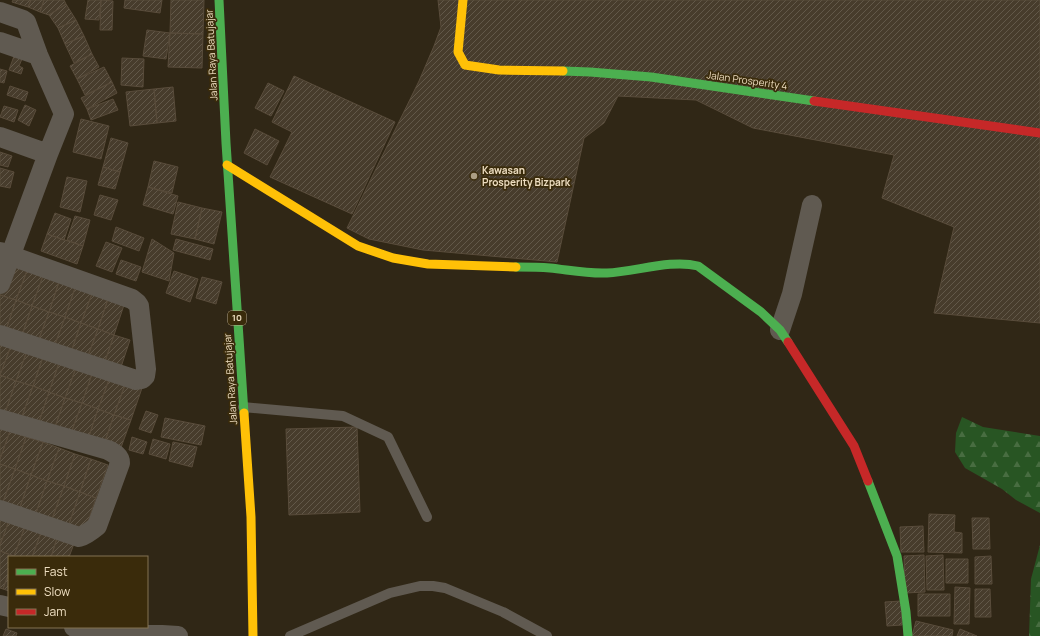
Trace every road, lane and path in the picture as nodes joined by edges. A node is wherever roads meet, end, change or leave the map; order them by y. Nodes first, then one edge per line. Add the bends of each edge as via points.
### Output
1 (219, 0) edge
2 (462, 0) edge
3 (0, 12) edge
4 (0, 42) edge
5 (38, 55) junction
6 (1040, 133) edge
7 (0, 137) edge
8 (48, 154) junction
9 (227, 165) junction
10 (812, 205) dead end
11 (5, 254) edge
12 (0, 284) edge
13 (780, 330) junction
14 (0, 335) edge
15 (243, 407) junction
16 (0, 419) edge
17 (0, 510) edge
18 (427, 517) dead end
19 (78, 628) edge
20 (102, 635) edge
21 (178, 636) edge
22 (253, 636) edge
23 (290, 636) edge
24 (547, 636) edge
25 (908, 636) edge

1 - 9 main road, Jalan Raya Batujajar / 10
2 - 6 main road, Jalan Prosperity 4 via 458,52 465,65 499,70 590,72 651,77
3 - 5 street via 26,22
4 - 5 street
5 - 8 street via 64,114
7 - 8 street
8 - 11 street
9 - 13 main road via 358,246 393,258 428,264 549,268 594,273 690,264 698,266 761,312
9 - 15 main road, Jalan Raya Batujajar / 10
10 - 13 street via 792,294
11 - 12 street
11 - 14 street via 138,303 145,376 136,380
13 - 25 main road via 854,446 897,556
15 - 18 lane via 343,416 388,437
15 - 22 main road, Jalan Raya Batujajar / 10 via 251,517
16 - 17 street via 108,450 120,459 97,526 83,536 78,537
19 - 20 street
20 - 21 street
23 - 24 lane via 390,594 426,586 445,588 503,612

